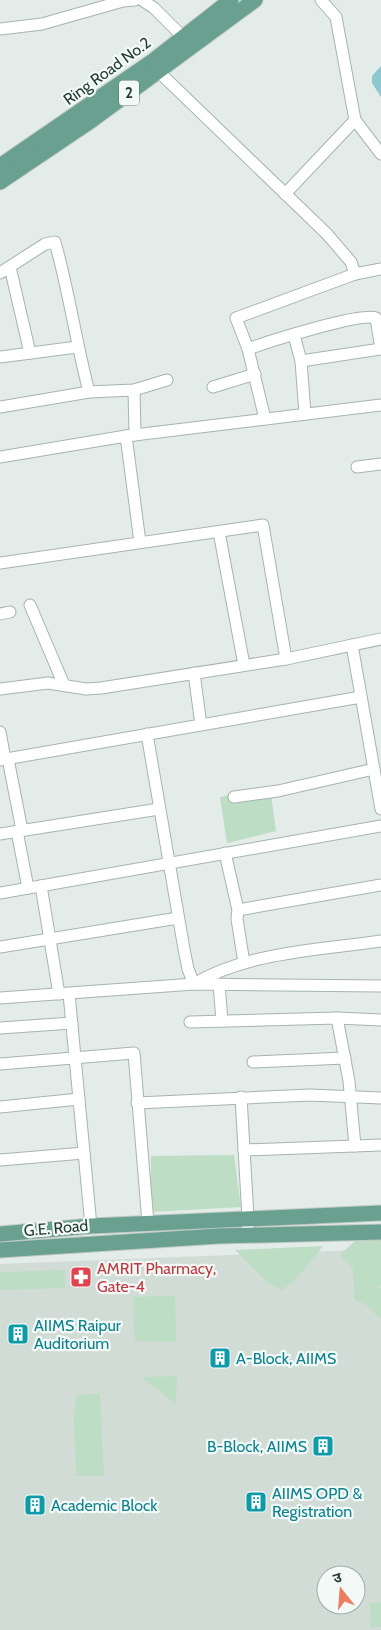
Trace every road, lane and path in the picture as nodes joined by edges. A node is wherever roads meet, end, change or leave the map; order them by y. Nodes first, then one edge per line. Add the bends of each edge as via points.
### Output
1 (134, 0) edge
2 (142, 0) edge
3 (255, 0) edge
4 (321, 0) edge
5 (224, 2) edge
6 (0, 29) edge
7 (183, 37) junction
8 (159, 72) junction
9 (355, 120) junction
10 (381, 154) edge
11 (0, 166) edge
12 (0, 182) edge
13 (285, 194) junction
14 (381, 269) edge
15 (5, 270) edge
16 (355, 274) junction
17 (294, 335) junction
18 (77, 347) junction
19 (248, 349) junction
20 (30, 353) junction
21 (0, 357) edge
22 (301, 361) junction
23 (255, 374) junction
24 (167, 380) dead end
25 (213, 387) dead end
26 (134, 390) junction
27 (89, 392) junction
28 (381, 405) edge
29 (0, 407) edge
30 (305, 414) junction
31 (265, 419) junction
32 (130, 436) junction
33 (0, 458) edge
34 (381, 464) edge
35 (357, 467) dead end
36 (219, 532) junction
37 (140, 542) junction
38 (0, 563) edge
39 (30, 605) dead end
40 (381, 639) edge
41 (352, 645) junction
42 (286, 659) junction
43 (244, 666) junction
44 (194, 673) junction
45 (64, 686) junction
46 (0, 689) edge
47 (361, 697) junction
48 (201, 725) junction
49 (0, 732) edge
50 (147, 734) junction
51 (4, 759) edge
52 (374, 769) junction
53 (234, 797) dead end
54 (159, 809) junction
55 (381, 809) edge
56 (381, 826) edge
57 (19, 831) junction
58 (0, 834) edge
59 (225, 853) junction
60 (169, 864) junction
61 (381, 885) edge
62 (41, 886) junction
63 (28, 888) junction
64 (0, 893) edge
65 (238, 910) junction
66 (178, 918) junction
67 (50, 939) junction
68 (381, 941) edge
69 (0, 947) edge
70 (244, 963) junction
71 (194, 984) junction
72 (219, 984) junction
73 (381, 986) edge
74 (64, 994) junction
75 (0, 998) edge
76 (337, 1018) junction
77 (381, 1020) edge
78 (222, 1021) junction
79 (190, 1022) dead end
80 (72, 1023) junction
81 (0, 1028) edge
82 (75, 1058) junction
83 (344, 1058) junction
84 (253, 1062) dead end
85 (0, 1064) edge
86 (350, 1096) junction
87 (241, 1097) junction
88 (381, 1098) edge
89 (79, 1099) junction
90 (137, 1103) junction
91 (0, 1107) edge
92 (381, 1145) edge
93 (355, 1146) junction
94 (244, 1150) junction
95 (84, 1153) junction
96 (0, 1160) edge
97 (381, 1214) edge
98 (248, 1218) junction
99 (148, 1223) junction
100 (91, 1226) junction
101 (381, 1232) edge
102 (0, 1234) edge
103 (247, 1235) junction
104 (0, 1250) edge

1 - 6 street via 42,24
2 - 7 street
3 - 8 main road, Ring Road No.2 / 2
4 - 9 street via 336,16
5 - 7 main road, Ring Road No.2 / 2
7 - 11 main road, Ring Road No.2 / 2 via 79,114
8 - 12 main road, Ring Road No.2 / 2
8 - 13 street
9 - 10 street
9 - 13 street
13 - 16 street via 334,241 351,262
14 - 16 street
15 - 18 street via 46,244 55,242 69,292
15 - 20 street
16 - 19 street via 236,318
17 - 19 street
17 - 22 street
17 - 22 street via 361,318 376,318 381,349
18 - 20 street
18 - 27 street
19 - 23 street
20 - 21 street
22 - 30 street
23 - 25 street
23 - 31 street
24 - 26 street
26 - 27 street
26 - 32 street
27 - 29 street
28 - 30 street
30 - 31 street
31 - 32 street
32 - 33 street
32 - 37 street
34 - 35 street
36 - 37 street
36 - 42 street via 263,525
36 - 43 street
37 - 38 street
39 - 45 street
40 - 41 street
41 - 42 street
41 - 47 street
42 - 43 street
43 - 44 street
44 - 45 street via 100,688
44 - 48 street
45 - 46 street via 48,683
47 - 48 street
47 - 52 street
48 - 50 street
49 - 51 street
50 - 51 street
50 - 54 street
51 - 57 street
52 - 53 street via 278,791
52 - 55 street
54 - 57 street
54 - 60 street
56 - 59 street
57 - 58 street
57 - 63 street
59 - 60 street
59 - 65 street
60 - 62 street
60 - 66 street
61 - 65 street
62 - 63 street
62 - 67 street
63 - 64 street
65 - 70 street
66 - 67 street
66 - 71 street
67 - 69 street
67 - 74 street
68 - 70 street
70 - 71 street via 215,971
71 - 72 street
71 - 74 street
72 - 73 street
72 - 78 street
74 - 75 street
74 - 80 street
76 - 77 street
76 - 78 street
76 - 83 street
78 - 79 street
80 - 81 street
80 - 82 street
82 - 85 street
82 - 89 street
82 - 90 street via 134,1053
83 - 84 street
83 - 86 street
86 - 87 street
86 - 88 street
86 - 93 street
87 - 90 street
87 - 94 street
89 - 91 street
89 - 95 street
90 - 99 street
92 - 93 street
93 - 94 street
94 - 98 street
95 - 96 street
95 - 100 street
97 - 98 main road
98 - 99 main road
98 - 103 street
99 - 100 main road
100 - 102 main road
101 - 103 main road, G.E. Road
103 - 104 main road, G.E. Road

